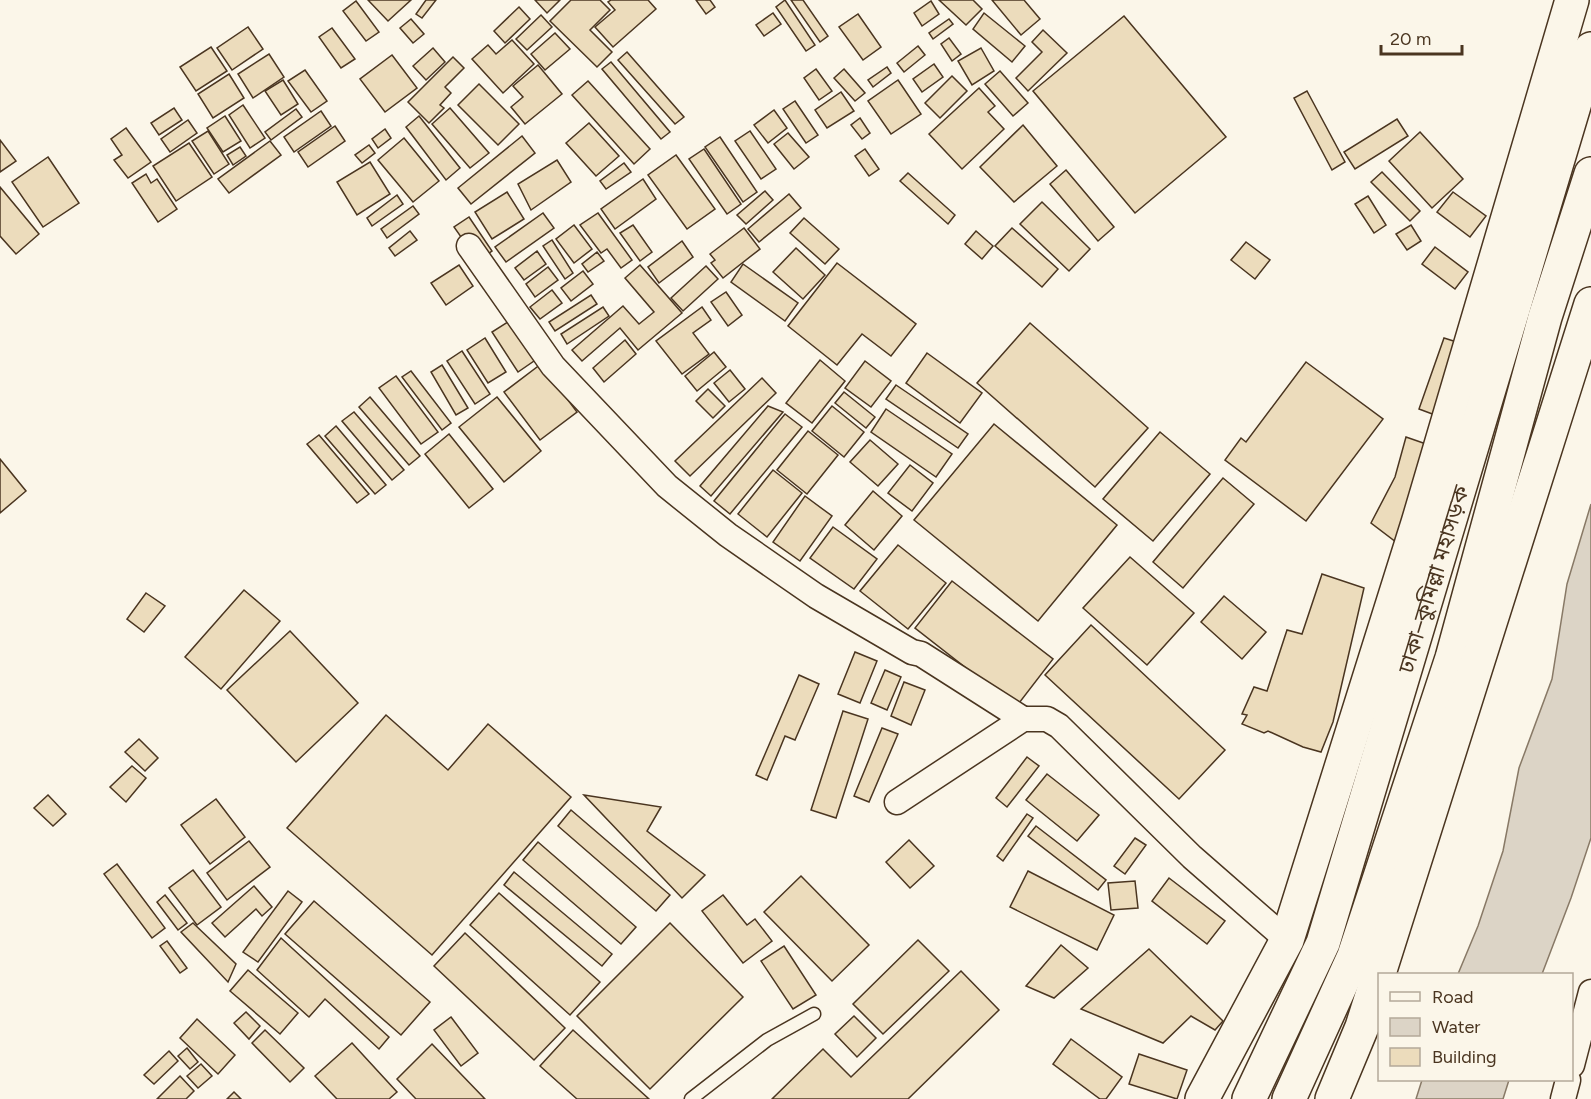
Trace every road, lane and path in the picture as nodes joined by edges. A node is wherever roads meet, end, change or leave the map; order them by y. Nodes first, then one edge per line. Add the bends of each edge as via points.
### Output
1 (1572, 0) edge
2 (1591, 49) edge
3 (1591, 174) edge
4 (469, 246) dead end
5 (1591, 304) edge
6 (1023, 719) junction
7 (897, 802) dead end
8 (1287, 940) junction
9 (1379, 973) edge
10 (1378, 976) edge
11 (1591, 992) edge
12 (814, 1014) dead end
13 (1573, 1061) edge
14 (1568, 1081) edge
15 (691, 1099) edge
16 (1202, 1099) edge
17 (1249, 1099) edge
18 (1289, 1099) edge
19 (1332, 1099) edge
20 (1563, 1099) edge

1 - 8 highway via 1418,523
2 - 17 highway, ঢাকা–কুমিল্লা মহাসড়ক via 1323,944
3 - 18 highway, ঢাকা–কুমিল্লা মহাসড়ক via 1545,317 1441,692 1354,956
4 - 6 street via 553,366 668,486 728,535 816,596 921,654
5 - 9 highway
6 - 7 street
6 - 8 street via 1047,719 1059,726 1192,857
8 - 16 highway
10 - 19 highway
11 - 13 street
12 - 15 lane via 767,1040
14 - 20 street

